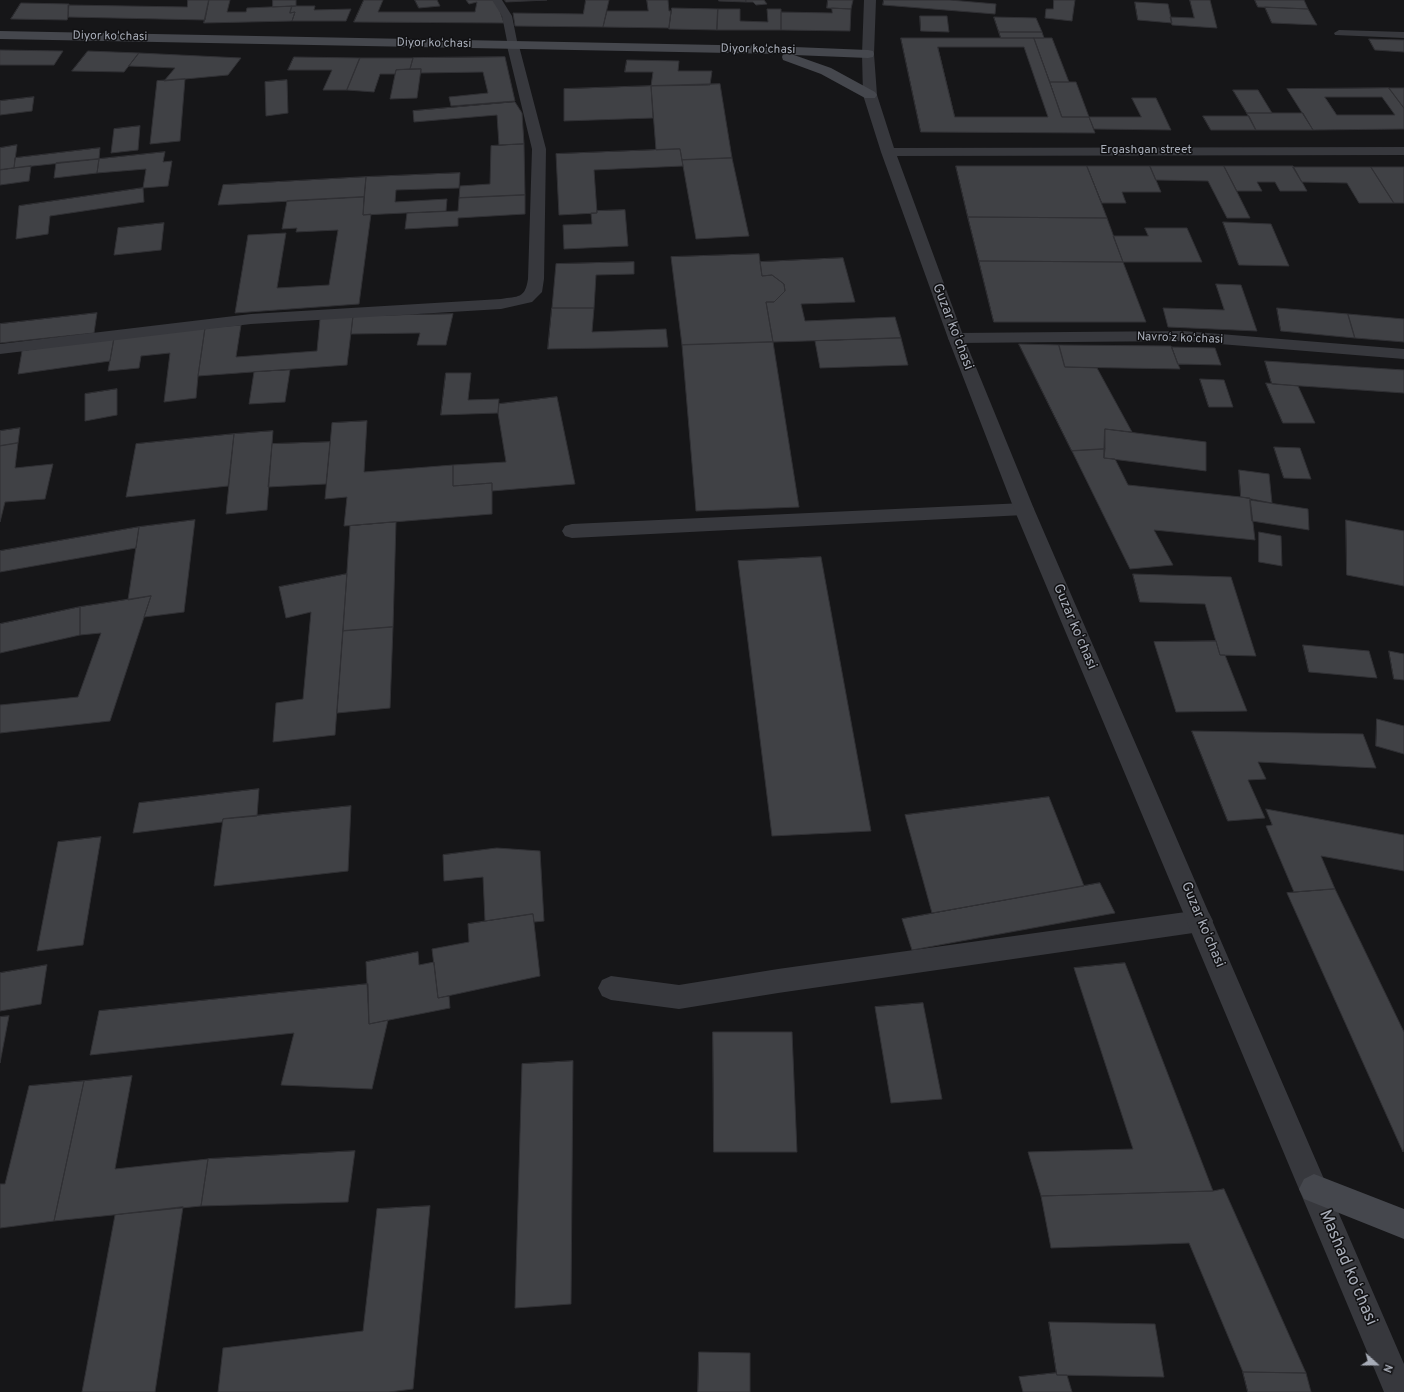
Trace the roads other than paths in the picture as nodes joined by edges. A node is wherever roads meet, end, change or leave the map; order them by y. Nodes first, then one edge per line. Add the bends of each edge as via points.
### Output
1 (497, 0) edge
2 (870, 0) edge
3 (1339, 33) dead end
4 (0, 35) edge
5 (1404, 35) edge
6 (513, 46) junction
7 (770, 50) junction
8 (868, 54) junction
9 (870, 95) junction
10 (1404, 151) edge
11 (888, 152) junction
12 (956, 338) junction
13 (0, 349) edge
14 (1404, 354) edge
15 (1024, 509) junction
16 (572, 531) dead end
17 (1200, 921) junction
18 (611, 988) dead end
19 (1314, 1189) junction
20 (1404, 1224) edge
21 (1400, 1392) edge

1 - 6 lane via 507,16
2 - 8 street, Guzar koʻchasi
3 - 5 lane
4 - 6 main road, Diyor koʻchasi
6 - 7 main road, Diyor koʻchasi
6 - 13 street via 539,148 536,279 534,292 526,299 501,304 251,319
7 - 8 main road, Diyor koʻchasi
7 - 9 main road via 826,71
8 - 9 street, Guzar koʻchasi
9 - 11 street, Guzar koʻchasi
10 - 11 street, Ergashgan street
11 - 12 street, Guzar koʻchasi
12 - 14 street, Navroʻz koʻchasi via 1183,336
12 - 15 street, Guzar koʻchasi
15 - 16 street
15 - 17 street, Guzar koʻchasi
17 - 18 street via 679,997
17 - 19 street, Guzar koʻchasi
19 - 20 main road
19 - 21 street, Mashad koʻchasi

